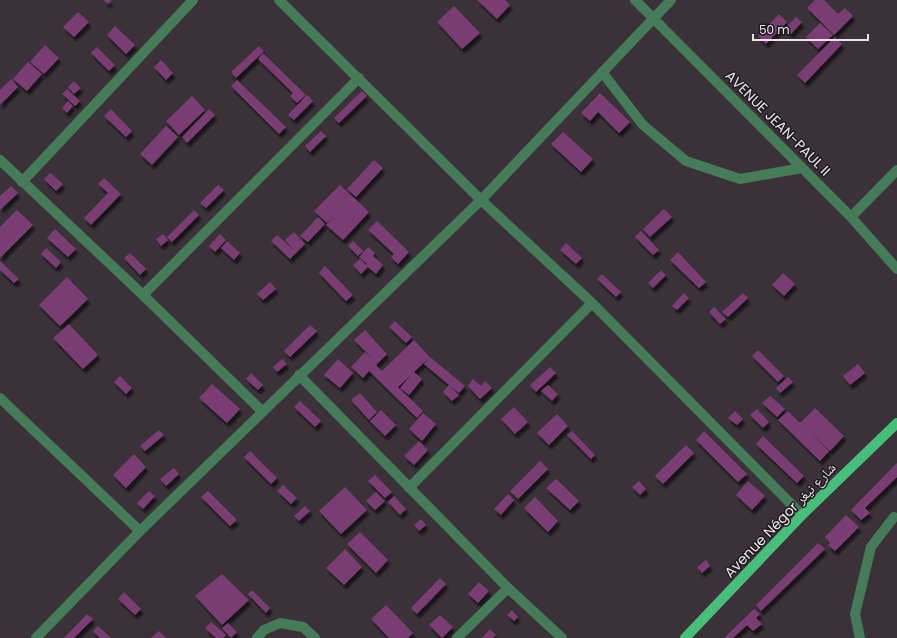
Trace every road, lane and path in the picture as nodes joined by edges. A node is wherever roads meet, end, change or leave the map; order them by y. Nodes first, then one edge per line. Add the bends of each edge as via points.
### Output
1 (193, 0) edge
2 (279, 0) edge
3 (635, 0) edge
4 (671, 0) edge
5 (654, 18) junction
6 (602, 72) junction
7 (359, 78) junction
8 (0, 160) edge
9 (802, 168) junction
10 (897, 170) edge
11 (22, 182) junction
12 (482, 200) junction
13 (851, 217) junction
14 (897, 269) edge
15 (143, 295) junction
16 (592, 303) junction
17 (299, 375) junction
18 (0, 398) edge
19 (263, 412) junction
20 (897, 423) edge
21 (409, 488) junction
22 (802, 515) junction
23 (894, 517) dead end
24 (140, 531) junction
25 (508, 588) junction
26 (36, 638) edge
27 (257, 638) edge
28 (315, 638) edge
29 (457, 638) edge
30 (562, 638) edge
31 (685, 638) edge
32 (860, 638) edge

1 - 11 street
2 - 7 street
3 - 5 street, AVENUE JEAN-PAUL II
4 - 5 street
5 - 6 street
5 - 9 street, AVENUE JEAN-PAUL II
6 - 9 street via 642,125 686,161 740,179
6 - 12 street
7 - 12 street
7 - 15 street
8 - 11 street
9 - 13 street, AVENUE JEAN-PAUL II
10 - 13 street
11 - 15 street
12 - 16 street
12 - 17 street
13 - 14 street, AVENUE JEAN-PAUL II
15 - 19 street
16 - 21 street
16 - 22 street
17 - 19 street
17 - 21 street
18 - 24 street
19 - 24 street
20 - 22 main road, Avenue Négor شارع نيغر
21 - 25 street
22 - 31 main road, Avenue Négor شارع نيغر
23 - 32 street via 872,547 855,614
24 - 26 street
25 - 29 street
25 - 30 street
27 - 28 street via 264,630 280,623 303,627

